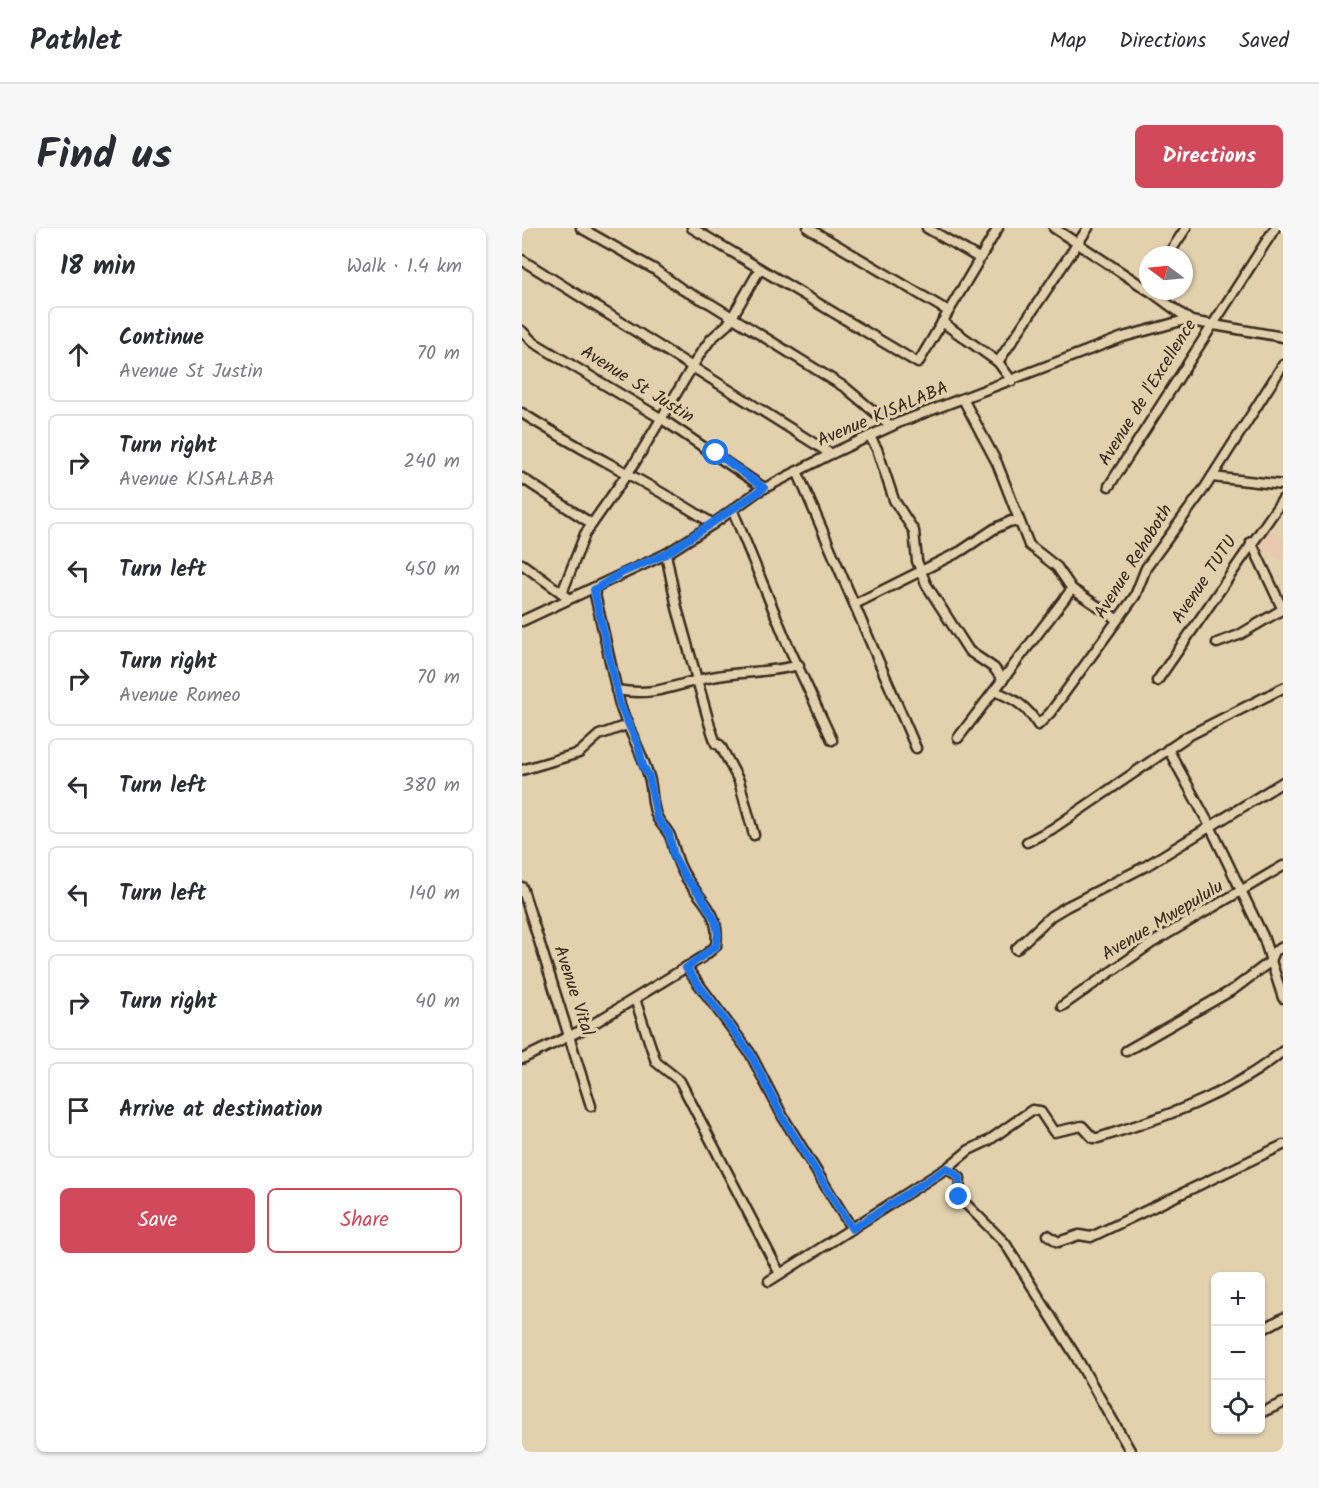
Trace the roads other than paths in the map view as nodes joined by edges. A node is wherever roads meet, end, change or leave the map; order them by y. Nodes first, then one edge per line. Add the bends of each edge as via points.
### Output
1 (581, 228) edge
2 (692, 228) edge
3 (808, 228) edge
4 (927, 228) edge
5 (998, 228) edge
6 (1054, 228) edge
7 (1088, 228) edge
8 (1186, 228) edge
9 (1275, 228) edge
10 (1078, 242) junction
11 (1174, 246) edge
12 (979, 258) junction
13 (522, 260) edge
14 (760, 270) junction
15 (1139, 283) edge
16 (1162, 300) edge
17 (948, 311) junction
18 (731, 319) junction
19 (942, 322) junction
20 (1191, 322) junction
21 (1210, 325) junction
22 (522, 331) edge
23 (1283, 337) edge
24 (998, 362) junction
25 (1283, 365) edge
26 (693, 366) junction
27 (1012, 381) junction
28 (963, 399) junction
29 (522, 413) edge
30 (662, 419) junction
31 (891, 426) junction
32 (870, 437) junction
33 (831, 454) junction
34 (796, 471) junction
35 (627, 474) junction
36 (1212, 477) junction
37 (522, 478) edge
38 (1283, 485) edge
39 (1109, 486) dead end
40 (764, 488) junction
41 (1283, 499) edge
42 (732, 511) junction
43 (1019, 523) junction
44 (592, 524) junction
45 (713, 524) junction
46 (1251, 542) junction
47 (666, 554) junction
48 (522, 564) edge
49 (922, 571) junction
50 (1072, 589) junction
51 (594, 590) junction
52 (562, 593) junction
53 (571, 600) junction
54 (855, 604) junction
55 (1283, 609) edge
56 (1117, 619) junction
57 (522, 621) edge
58 (1217, 643) dead end
59 (799, 665) junction
60 (1003, 680) junction
61 (697, 681) junction
62 (1157, 681) dead end
63 (1283, 688) edge
64 (616, 690) junction
65 (994, 691) junction
66 (627, 725) junction
67 (958, 738) dead end
68 (832, 740) dead end
69 (916, 748) dead end
70 (1168, 749) junction
71 (522, 770) edge
72 (1283, 782) edge
73 (1210, 826) junction
74 (754, 835) dead end
75 (1026, 842) dead end
76 (1283, 866) edge
77 (522, 887) edge
78 (1242, 892) junction
79 (1283, 947) edge
80 (1016, 949) dead end
81 (1271, 961) junction
82 (686, 968) junction
83 (1283, 998) edge
84 (635, 999) junction
85 (1062, 1006) dead end
86 (570, 1035) junction
87 (1126, 1051) dead end
88 (1283, 1051) edge
89 (522, 1059) edge
90 (591, 1106) dead end
91 (1283, 1145) edge
92 (947, 1168) junction
93 (852, 1229) junction
94 (1048, 1235) dead end
95 (780, 1274) junction
96 (769, 1281) dead end
97 (1283, 1318) edge
98 (1265, 1328) edge
99 (1283, 1403) edge
100 (1265, 1411) edge
101 (1131, 1452) edge

1 - 18 street
2 - 14 street
3 - 17 street
4 - 12 street
5 - 12 street
6 - 10 street
7 - 10 street
8 - 11 street
9 - 21 street, Avenue de l'Excellence
10 - 15 street
10 - 24 street
12 - 17 street
13 - 26 street
14 - 18 street
14 - 19 street via 918,363
16 - 20 street
17 - 19 street
18 - 26 street
18 - 31 street via 846,388
19 - 24 street
20 - 21 street, Avenue KISALABA
20 - 27 street, Avenue KISALABA via 1123,337
21 - 23 street, Avenue KISALABA
21 - 39 street, Avenue de l'Excellence
22 - 30 street, Avenue St Justin via 532,342
24 - 27 street
25 - 36 street, Avenue Rehoboth
26 - 30 street
26 - 33 street
27 - 28 street, Avenue KISALABA
28 - 31 street, Avenue KISALABA
28 - 43 street via 997,463
29 - 35 street
30 - 35 street
30 - 40 street, Avenue St Justin
31 - 32 street, Avenue KISALABA
32 - 33 street, Avenue KISALABA
32 - 49 street via 894,500 914,531
33 - 34 street, Avenue KISALABA
34 - 40 street, Avenue KISALABA
34 - 54 street
35 - 44 street
35 - 45 street
36 - 38 street
36 - 56 street, Avenue Rehoboth via 1146,568 1135,596
37 - 44 street
40 - 42 street, Avenue KISALABA
41 - 46 street, Avenue TUTU
42 - 45 street, Avenue KISALABA
42 - 59 street
43 - 49 street via 1011,521 994,529
43 - 50 street via 1029,546 1057,567
44 - 52 street
45 - 47 street, Avenue KISALABA
46 - 55 street
46 - 62 street, Avenue TUTU
47 - 51 street, Avenue KISALABA via 621,573
47 - 61 street
48 - 52 street
49 - 54 street
49 - 60 street via 926,584 969,651 994,668
50 - 56 street
50 - 60 street
51 - 53 street, Avenue KISALABA
51 - 64 street
52 - 53 street
53 - 57 street, Avenue KISALABA
54 - 69 street
55 - 58 street
56 - 65 street, Avenue Rehoboth via 1038,725 1030,711 1013,698
59 - 61 street
59 - 68 street
60 - 65 street
61 - 64 street via 661,691
61 - 74 street via 716,744 739,781
63 - 70 street
64 - 66 street
65 - 67 street
66 - 71 street via 599,735 579,753
66 - 82 street via 638,745 649,776 655,812 669,834 674,856 715,920 716,946
70 - 73 street
70 - 75 street via 1052,829
72 - 73 street
73 - 78 street
73 - 80 street via 1146,866 1051,916
76 - 78 street, Avenue Mwepululu
77 - 86 street, Avenue Vital
78 - 81 street
78 - 85 street, Avenue Mwepululu via 1152,944
79 - 81 street via 1275,951
81 - 83 street
81 - 87 street via 1234,990
82 - 84 street
82 - 93 street via 750,1053 783,1118
84 - 86 street
84 - 95 street via 656,1062 680,1081
86 - 89 street
86 - 90 street, Avenue Vital
88 - 92 street via 1219,1095 1098,1138 1082,1126 1054,1132 1040,1111 1032,1110
91 - 94 street via 1091,1237 1079,1235 1058,1242
92 - 93 street
92 - 101 street via 960,1178 959,1197 1005,1243
93 - 95 street
95 - 96 street
97 - 98 street
99 - 100 street

